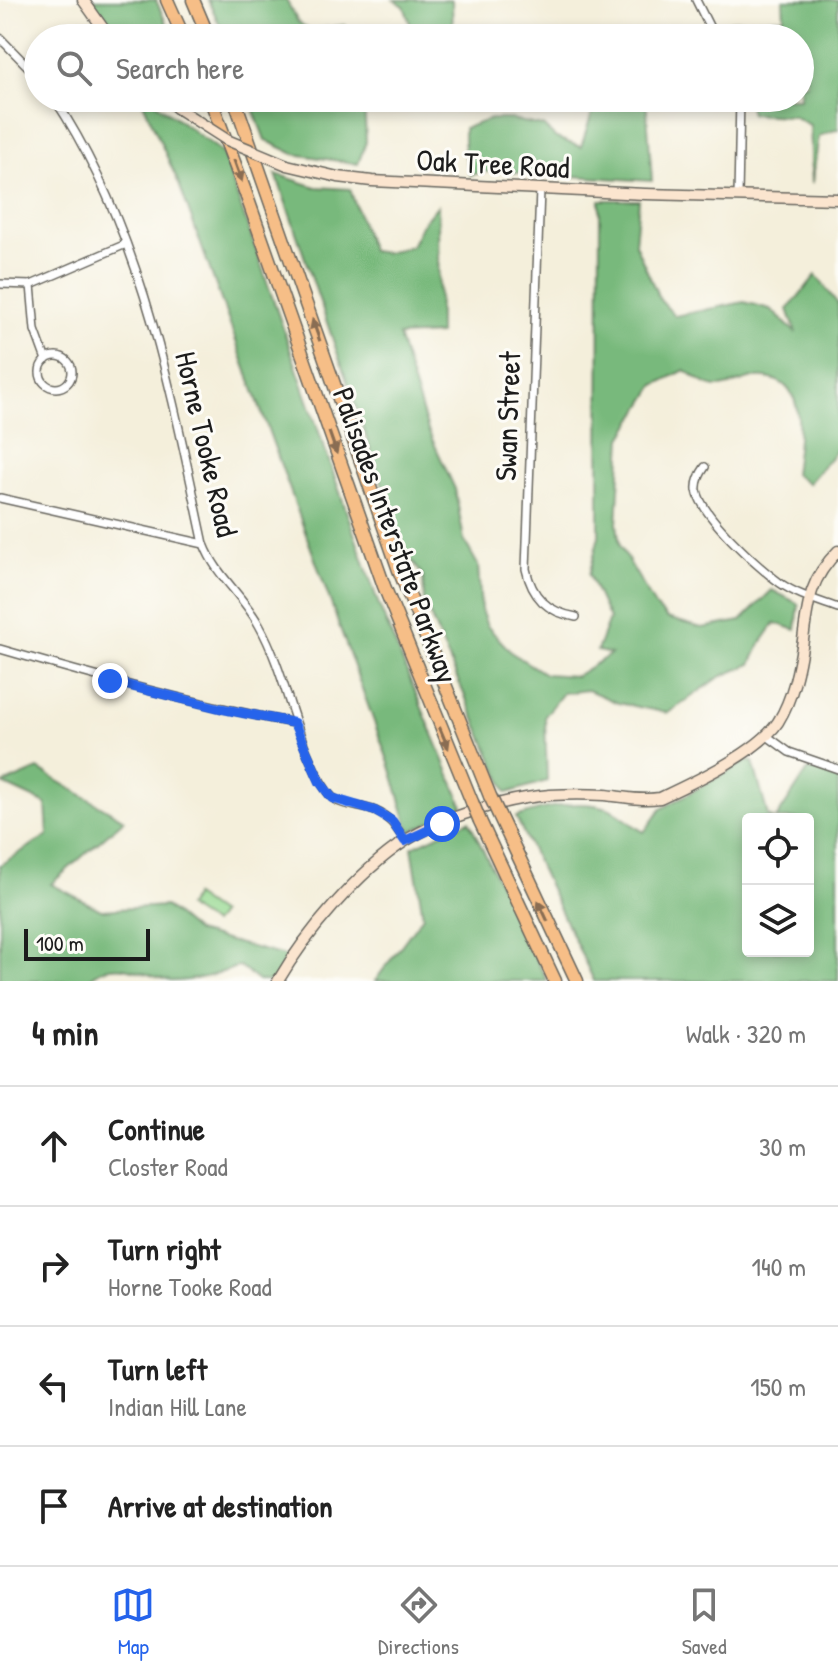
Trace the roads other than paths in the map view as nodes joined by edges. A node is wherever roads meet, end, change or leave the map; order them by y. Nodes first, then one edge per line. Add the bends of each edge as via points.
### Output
1 (83, 0) edge
2 (167, 0) edge
3 (193, 0) edge
4 (696, 0) edge
5 (100, 24) edge
6 (178, 24) edge
7 (203, 24) edge
8 (708, 24) edge
9 (0, 38) edge
10 (24, 63) edge
11 (62, 112) edge
12 (183, 112) edge
13 (215, 112) edge
14 (239, 112) edge
15 (740, 112) edge
16 (540, 190) junction
17 (738, 196) junction
18 (838, 199) edge
19 (126, 244) junction
20 (0, 284) edge
21 (31, 285) junction
22 (46, 360) junction
23 (705, 467) dead end
24 (0, 498) edge
25 (204, 544) junction
26 (838, 551) edge
27 (809, 597) junction
28 (838, 608) edge
29 (576, 617) dead end
30 (0, 649) edge
31 (294, 723) junction
32 (767, 736) junction
33 (838, 769) edge
34 (405, 841) junction
35 (278, 981) edge
36 (555, 981) edge
37 (577, 981) edge

1 - 5 street
2 - 6 highway
3 - 7 highway
4 - 8 street
9 - 10 street
11 - 19 street, Horne Tooke Road via 98,175
12 - 16 street, Oak Tree Road, bridge via 236,145 287,165 356,180
13 -> 36 highway, Palisades Interstate Parkway, bridge via 384,586 480,821
37 -> 14 highway, Palisades Interstate Parkway, bridge via 490,796 399,570
15 - 17 street
16 - 17 street, Oak Tree Road
16 - 29 street, Swan Street via 526,569 537,598 560,614
17 - 18 street, Oak Tree Road
19 - 21 street
19 - 25 street, Horne Tooke Road via 173,398
20 - 21 street
21 - 22 street via 35,330
22 - 22 street via 40,371 43,381 56,388 66,385 72,376 68,361 58,356
23 - 27 street via 697,490 716,525 779,582
24 - 25 street
25 - 31 street, Horne Tooke Road via 221,577 260,627
26 - 27 street via 814,580
27 - 28 street
27 - 32 street via 795,679
30 - 31 street via 138,688
31 - 34 street, Horne Tooke Road via 332,798 392,821
32 - 33 street via 789,752
32 - 34 street via 660,798 534,797 464,815
34 - 35 street via 308,936

